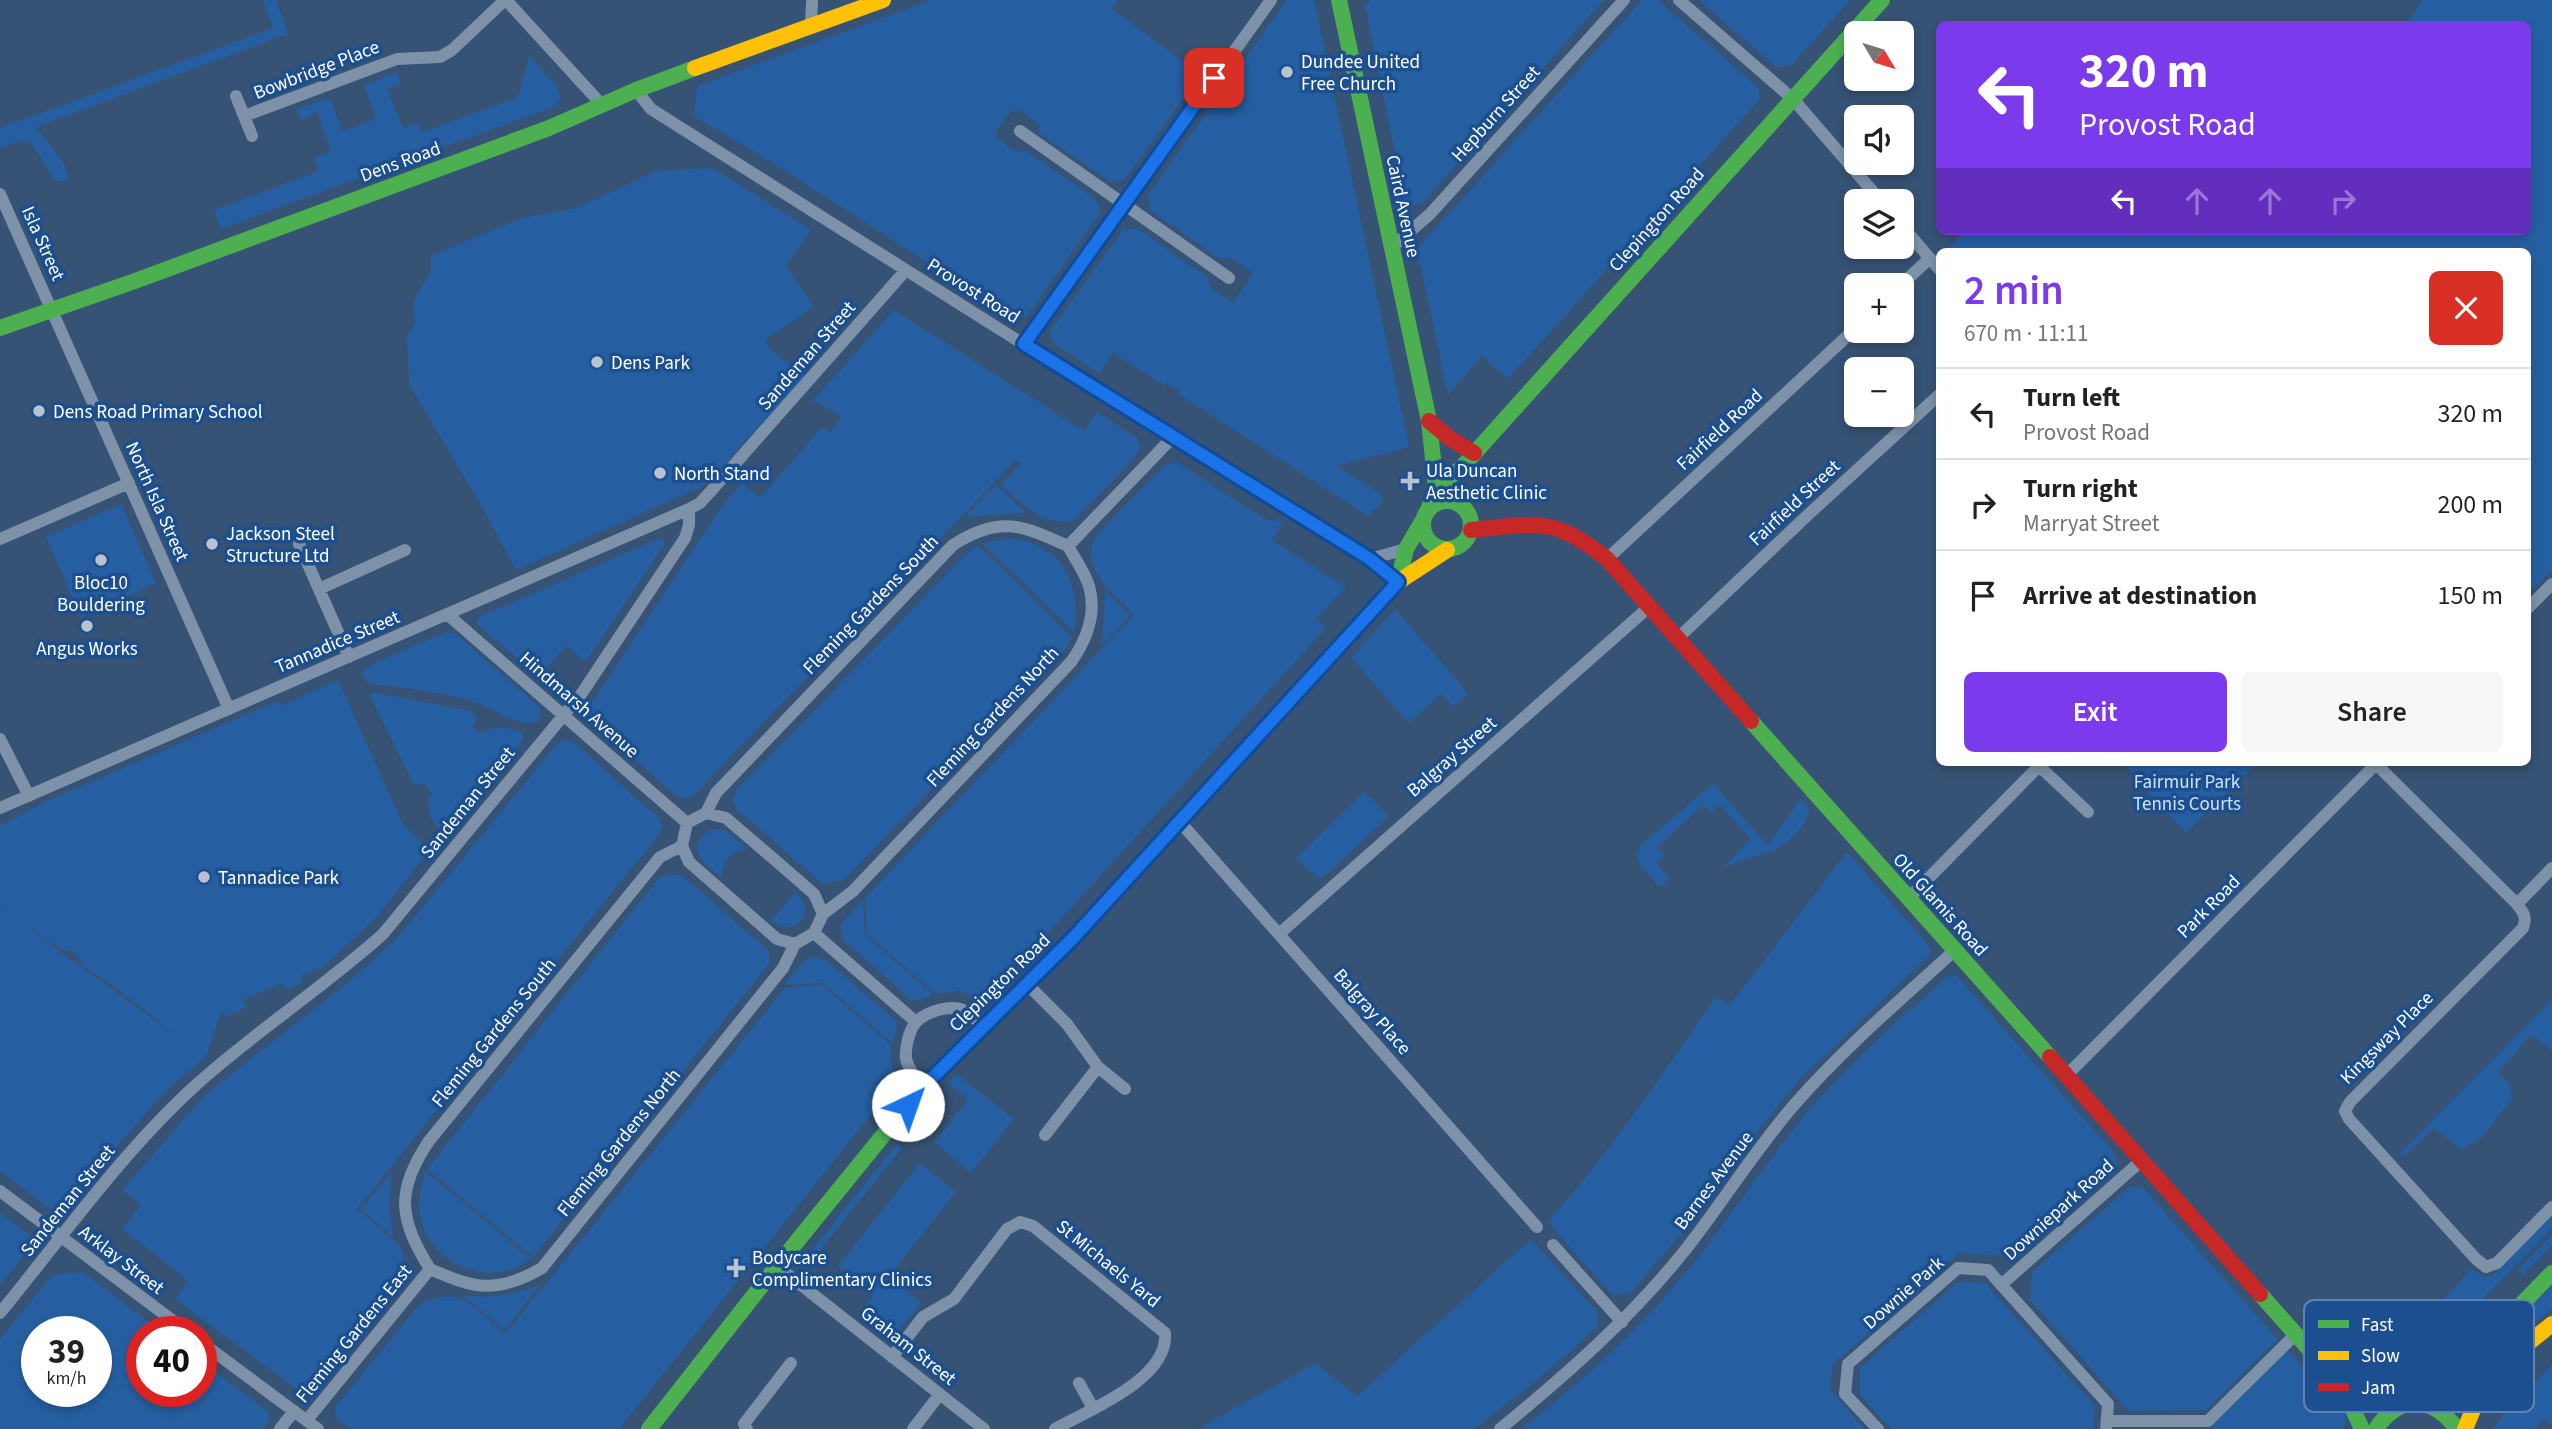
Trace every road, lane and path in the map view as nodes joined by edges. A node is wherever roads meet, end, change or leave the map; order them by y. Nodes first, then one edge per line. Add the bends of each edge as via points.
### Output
1 (505, 0) edge
2 (812, 0) edge
3 (883, 0) edge
4 (1271, 0) edge
5 (1339, 0) edge
6 (1624, 0) edge
7 (1679, 0) edge
8 (1882, 0) edge
9 (811, 26) junction
10 (636, 90) junction
11 (236, 96) dead end
12 (1793, 99) junction
13 (602, 105) junction
14 (244, 116) junction
15 (1020, 131) dead end
16 (252, 136) dead end
17 (1871, 189) edge
18 (0, 194) edge
19 (1123, 205) junction
20 (1914, 239) edge
21 (1391, 248) junction
22 (1935, 263) edge
23 (906, 270) junction
24 (1914, 277) edge
25 (1229, 278) dead end
26 (52, 309) junction
27 (0, 328) edge
28 (1844, 339) edge
29 (1024, 344) junction
30 (1936, 398) edge
31 (1429, 421) junction
32 (1172, 438) junction
33 (1474, 453) junction
34 (1462, 467) junction
35 (129, 483) junction
36 (1436, 488) junction
37 (1454, 502) junction
38 (689, 509) junction
39 (1426, 515) junction
40 (1471, 530) junction
41 (0, 539) edge
42 (299, 544) dead end
43 (1068, 546) junction
44 (405, 550) dead end
45 (1406, 550) junction
46 (1447, 550) junction
47 (1370, 559) junction
48 (1607, 559) junction
49 (1398, 582) junction
50 (2552, 584) edge
51 (318, 589) junction
52 (2531, 605) edge
53 (1649, 607) junction
54 (447, 614) junction
55 (1678, 638) junction
56 (349, 657) junction
57 (229, 709) junction
58 (563, 715) junction
59 (0, 739) edge
60 (2039, 766) edge
61 (2043, 766) edge
62 (2373, 766) edge
63 (2379, 766) edge
64 (29, 796) junction
65 (0, 808) edge
66 (706, 813) junction
67 (2088, 813) dead end
68 (1180, 822) junction
69 (687, 823) junction
70 (682, 846) junction
71 (2552, 868) edge
72 (1908, 899) junction
73 (2517, 904) junction
74 (823, 915) junction
75 (814, 933) junction
76 (1279, 934) junction
77 (795, 944) junction
78 (1954, 951) junction
79 (1028, 985) junction
80 (916, 1022) junction
81 (983, 1027) junction
82 (1098, 1068) junction
83 (2066, 1076) junction
84 (924, 1086) junction
85 (1125, 1089) dead end
86 (1045, 1135) dead end
87 (2141, 1161) junction
88 (0, 1191) edge
89 (2552, 1207) edge
90 (1537, 1227) dead end
91 (62, 1238) junction
92 (1553, 1245) dead end
93 (777, 1266) junction
94 (429, 1269) junction
95 (2552, 1273) edge
96 (2001, 1285) junction
97 (2526, 1300) edge
98 (0, 1313) edge
99 (167, 1316) edge
100 (1622, 1322) junction
101 (2552, 1324) edge
102 (2295, 1335) junction
103 (2534, 1338) edge
104 (2304, 1345) edge
105 (217, 1354) edge
106 (892, 1357) junction
107 (791, 1363) dead end
108 (1079, 1383) dead end
109 (940, 1394) junction
110 (1093, 1408) junction
111 (294, 1411) junction
112 (2354, 1412) edge
113 (2390, 1412) edge
114 (2442, 1412) edge
115 (2472, 1412) edge
116 (307, 1420) junction
117 (2106, 1425) edge
118 (280, 1429) edge
119 (318, 1429) edge
120 (649, 1429) edge
121 (747, 1429) edge
122 (913, 1429) edge
123 (984, 1429) edge
124 (1055, 1429) edge
125 (1500, 1429) edge
126 (1878, 1429) edge
127 (2362, 1429) edge
128 (2376, 1429) edge
129 (2457, 1429) edge
130 (2465, 1429) edge

1 - 13 street
1 - 14 street, Bowbridge Place via 440,57 397,59
2 - 9 street
3 - 9 main road, Dens Road
4 - 19 street
5 - 21 main road, Caird Avenue
6 - 21 street, Hepburn Street via 1430,214
7 - 12 street
8 - 12 main road, Clepington Road
9 - 10 main road, Dens Road
10 - 13 main road, Dens Road
10 - 23 street, Provost Road via 651,109
11 - 14 street, Bowbridge Place
12 - 17 street
12 - 33 main road, Clepington Road
13 - 26 main road, Dens Road
14 - 16 street, Bowbridge Place
15 - 19 street
18 - 26 street, Isla Street
19 - 25 street
19 - 29 street
20 - 22 street
21 - 31 main road, Caird Avenue
22 - 24 street
23 - 29 street, Provost Road
23 - 38 street, Sandeman Street via 711,491
26 - 27 main road, Dens Road
26 - 35 street, North Isla Street
28 - 48 street, Fairfield Road
29 - 32 street, Provost Road
30 - 55 street, Fairfield Street
31 - 33 main road
31 - 36 main road, Caird Avenue
32 - 43 street
32 - 47 street, Provost Road
33 - 34 main road, Clepington Road
34 - 36 main road, Clepington Road
34 - 37 main road, Clepington Road
35 - 41 street
35 - 57 street, North Isla Street
36 - 39 main road, Clepington Road
37 - 39 main road via 1440,502
37 - 40 main road via 1468,513
38 - 54 street, Tannadice Street
38 - 58 street, Sandeman Street via 685,538
39 - 45 main road, Clepington Road
39 - 46 main road via 1423,527 1428,540
40 - 46 main road, Clepington Road via 1462,544
40 - 48 main road, Old Glamis Road via 1555,527 1583,540
42 - 51 street
43 - 66 street, Fleming Gardens South via 1028,528 1000,525 953,545 716,793
43 - 74 street, Fleming Gardens North via 1090,589 1091,616 1083,644 862,881
44 - 51 street
45 - 47 street
45 - 49 main road, Clepington Road
46 - 49 main road, Clepington Road
47 - 49 street, Provost Road
48 - 53 main road, Old Glamis Road
49 - 68 main road, Clepington Road
50 - 52 street
51 - 56 street
53 - 55 main road, Old Glamis Road
53 - 76 street, Balgray Street
54 - 56 street, Tannadice Street
54 - 58 street, Hindmarsh Avenue
55 - 72 main road, Old Glamis Road
56 - 57 street, Tannadice Street
57 - 64 street, Tannadice Street
58 - 69 street, Hindmarsh Avenue
58 - 91 street, Sandeman Street via 383,934 196,1085 147,1133
59 - 64 street
60 - 72 street
61 - 67 street
62 - 83 street, Park Road
63 - 73 street
64 - 65 street, Tannadice Street
66 - 69 street
66 - 74 street via 726,818 790,873 814,894
68 - 76 street, Balgray Place
68 - 79 main road, Clepington Road
69 - 70 street
70 - 77 street via 689,862 760,925 777,939
70 - 94 street, Fleming Gardens South via 660,857 415,1162 405,1188 405,1217
71 - 73 street
72 - 78 main road, Old Glamis Road
73 - 89 street, Kingsway Place via 2524,912 2523,928 2345,1111 2486,1267 2497,1263
74 - 75 street
75 - 77 street
75 - 80 street
76 - 90 street, Balgray Place
77 - 94 street, Fleming Gardens North via 783,968 541,1268 518,1282 487,1286 457,1281
78 - 83 main road, Old Glamis Road
78 - 100 street, Barnes Avenue via 1848,1046 1793,1107 1686,1250
79 - 81 main road, Clepington Road
79 - 82 street via 1067,1024
80 - 81 street via 939,1010 956,1008
80 - 84 street via 906,1058
81 - 84 main road, Clepington Road
82 - 85 street
82 - 86 street
83 - 87 main road, Old Glamis Road
84 - 93 main road, Clepington Road
87 - 96 street, Downiepark Road
87 - 102 main road, Old Glamis Road
88 - 91 street, Arklay Street
91 - 98 street, Sandeman Street
91 - 99 street, Arklay Street
92 - 100 street
93 - 106 street, Graham Street
93 - 120 main road, Clepington Road
94 - 116 street, Fleming Gardens East
95 - 97 main road
96 - 117 street, Downie Park via 2108,1404
96 - 126 street, Downie Park via 1988,1270 1958,1268 1848,1364 1846,1394
100 - 125 street, Barnes Avenue
101 - 103 main road
102 - 104 main road, Old Glamis Road
102 - 117 street via 2208,1421
105 - 111 street
106 - 109 street, Graham Street
106 - 110 street, St Michaels Yard via 923,1317 954,1298 1007,1229 1020,1222 1032,1226 1165,1333 1161,1357 1135,1385
107 - 121 street via 744,1424
108 - 110 street
109 - 122 street
109 - 123 street, Graham Street
110 - 124 street, St Michaels Yard
111 - 116 street
111 - 118 street
112 - 127 main road, Old Glamis Road
113 - 128 main road
114 - 129 main road, Old Glamis Road
115 - 130 main road
116 - 119 street

